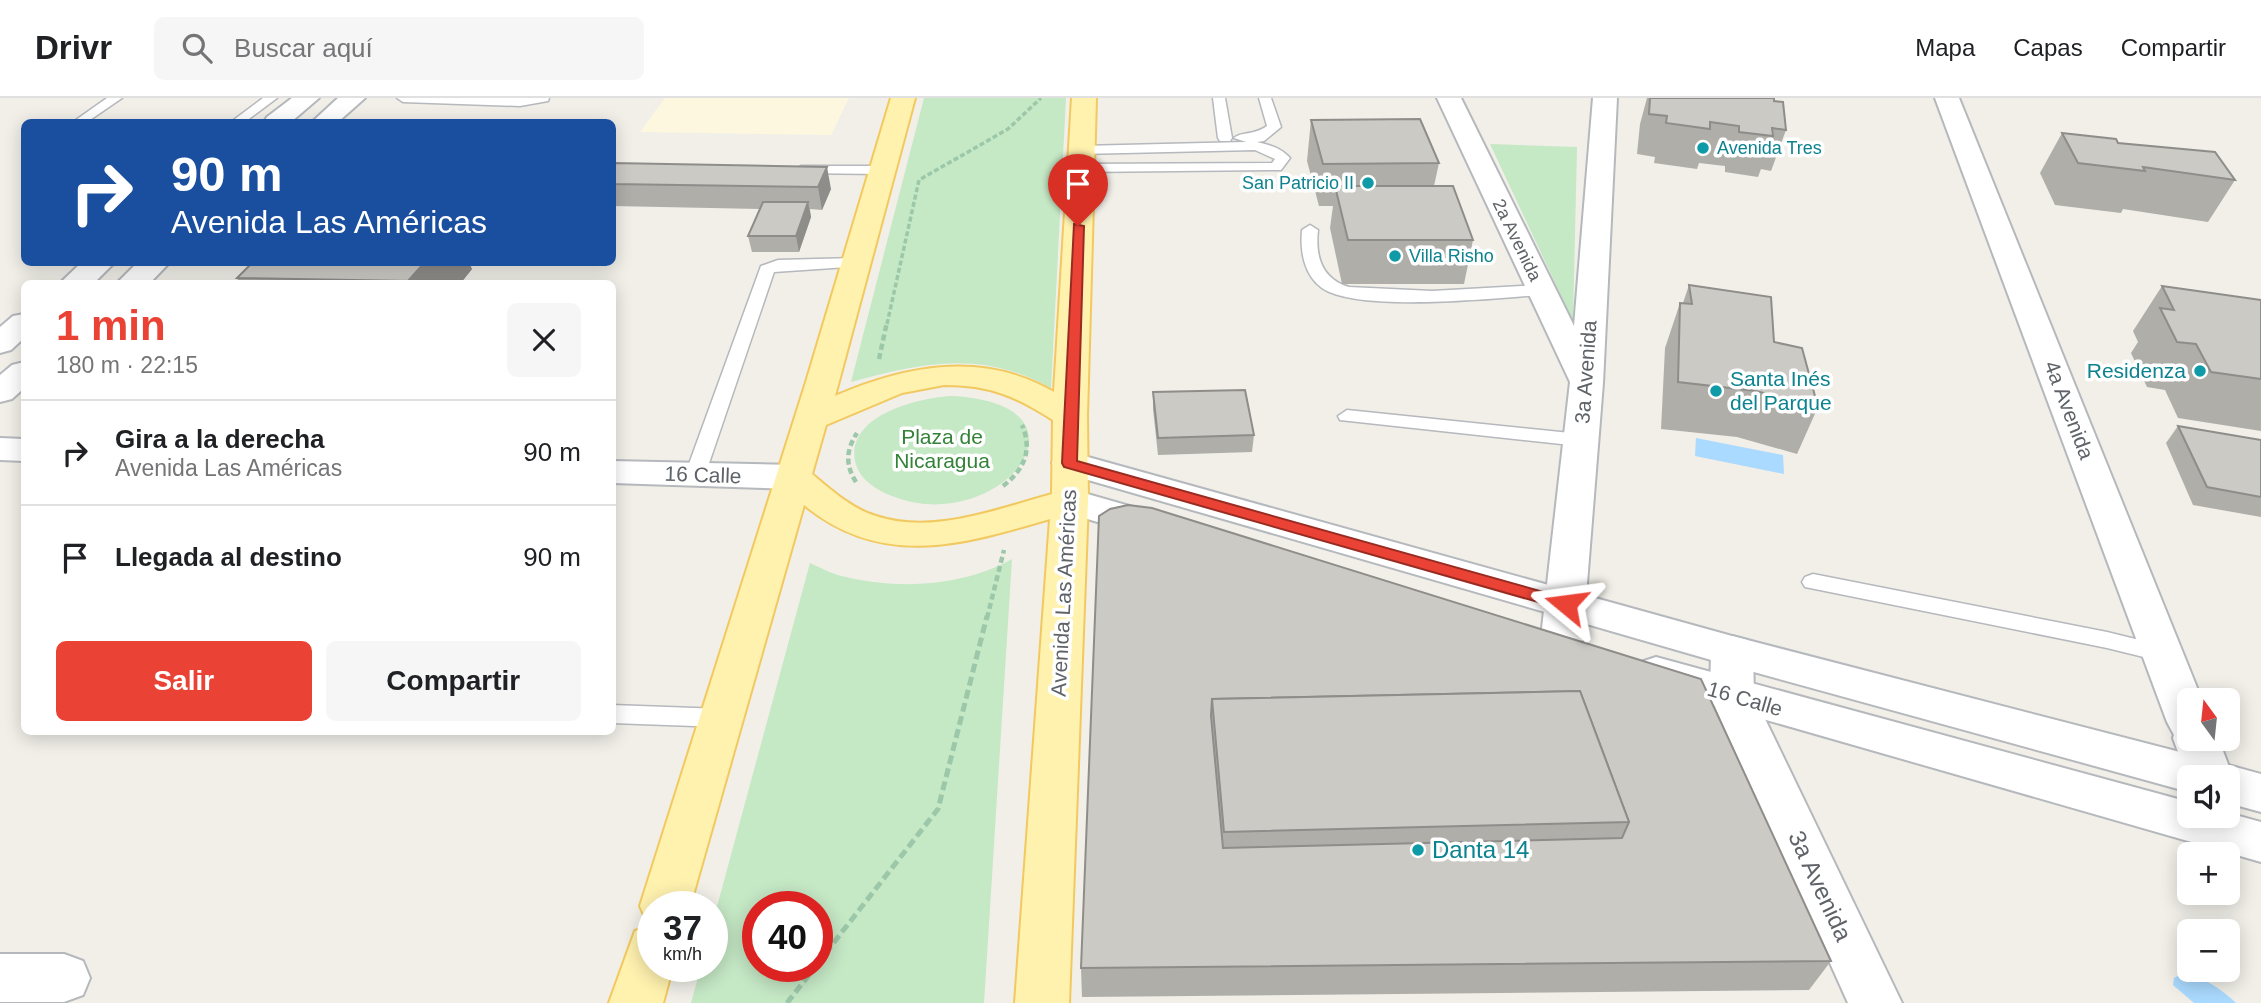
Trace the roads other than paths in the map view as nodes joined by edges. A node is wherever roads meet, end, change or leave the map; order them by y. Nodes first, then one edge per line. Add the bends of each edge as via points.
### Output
1 (116, 98) edge
2 (271, 98) edge
3 (307, 98) edge
4 (353, 98) edge
5 (403, 98) edge
6 (543, 98) edge
7 (903, 98) edge
8 (1084, 98) edge
9 (1219, 98) edge
10 (1265, 98) edge
11 (1449, 98) edge
12 (1605, 98) edge
13 (1947, 98) edge
14 (84, 119) edge
15 (241, 119) edge
16 (280, 119) edge
17 (328, 119) edge
18 (1226, 138) junction
19 (1081, 153) junction
20 (785, 170) edge
21 (882, 170) junction
22 (1310, 230) dead end
23 (856, 263) junction
24 (96, 266) edge
25 (151, 266) edge
26 (79, 280) edge
27 (136, 280) edge
28 (1541, 289) junction
29 (21, 326) edge
30 (0, 343) edge
31 (21, 375) edge
32 (1586, 383) junction
33 (0, 393) edge
34 (1070, 416) junction
35 (1347, 416) dead end
36 (811, 419) junction
37 (1580, 440) junction
38 (0, 449) edge
39 (21, 450) edge
40 (616, 472) edge
41 (695, 475) junction
42 (793, 477) junction
43 (1070, 482) junction
44 (1203, 540) edge
45 (1813, 582) dead end
46 (1566, 604) junction
47 (1521, 634) edge
48 (1561, 646) junction
49 (2164, 654) junction
50 (1732, 673) junction
51 (2177, 689) edge
52 (616, 714) edge
53 (722, 718) junction
54 (2177, 771) edge
55 (2240, 787) edge
56 (2261, 793) edge
57 (2236, 830) edge
58 (670, 891) edge
59 (0, 978) edge
60 (64, 978) dead end
61 (642, 982) edge
62 (636, 1003) edge
63 (1042, 1003) edge
64 (1875, 1003) edge

1 - 14 lane
2 - 15 lane
3 - 16 street
4 - 17 street
5 - 6 lane via 520,102
7 - 21 main road
8 - 19 main road, Avenida Las Américas
9 - 18 lane
10 - 18 lane via 1274,127 1259,138
11 - 28 street, 2a Avenida
12 - 32 street, 3a Avenida
13 - 49 street, 4a Avenida
18 - 19 lane
19 - 19 lane via 1276,167 1283,158 1256,146
19 - 34 main road, Avenida Las Américas
20 - 21 lane
21 - 23 main road
22 - 28 lane via 1308,245 1315,269 1330,287 1350,293
23 - 36 main road
23 - 41 lane via 767,269
24 - 26 street
25 - 27 street
28 - 32 street, 2a Avenida
29 - 30 street
31 - 33 street
32 - 37 street, 3a Avenida
34 - 36 main road via 1003,381 943,374 867,392
34 - 43 main road, Avenida Las Américas
35 - 37 lane
36 - 42 main road
37 - 46 street, 3a Avenida
38 - 39 street
40 - 41 street, 16 Calle
41 - 42 street, 16 Calle
42 - 43 main road via 832,509 864,526 905,535 951,533 1004,504
42 - 53 main road
43 - 44 street
43 - 46 street, 16 Calle
43 - 63 main road, Avenida Las Américas
45 - 49 lane
46 - 48 street, 3a Avenida
46 - 50 street, 16 Calle
47 - 48 street, 16 Calle
48 - 50 street, 16 Calle via 1607,659
49 - 51 street, 4a Avenida
50 - 54 street, 16 Calle
50 - 57 street, 16 Calle
50 - 64 street, 3a Avenida
52 - 53 lane
53 - 58 main road
55 - 56 street
59 - 60 street
61 - 62 main road

